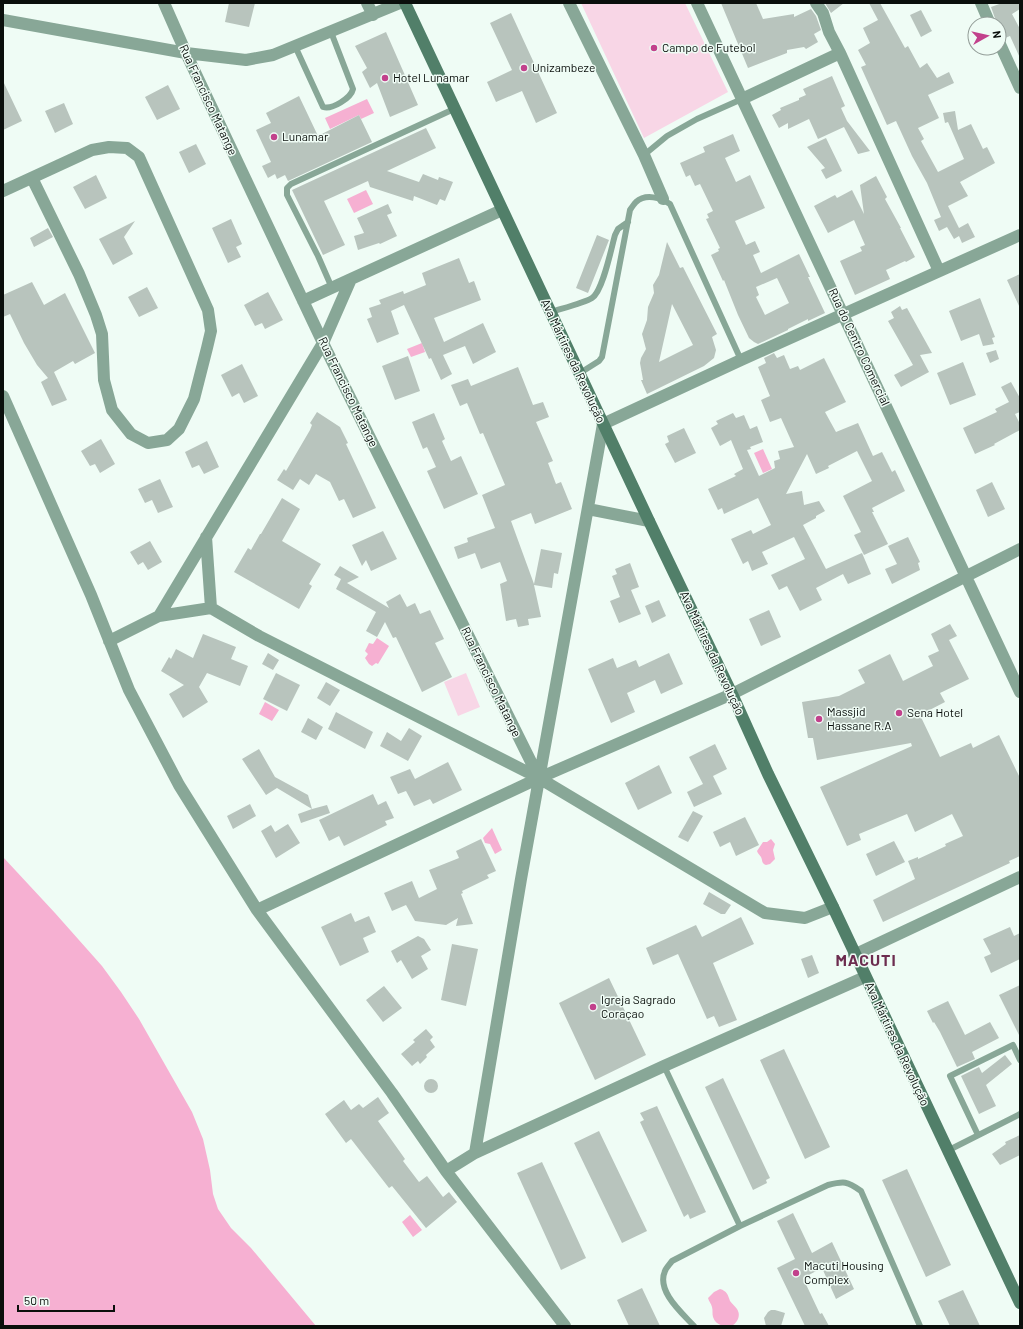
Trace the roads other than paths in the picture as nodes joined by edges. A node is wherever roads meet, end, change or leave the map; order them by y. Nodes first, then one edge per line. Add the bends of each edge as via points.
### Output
1 (164, 3) edge
2 (367, 3) edge
3 (400, 3) edge
4 (405, 3) edge
5 (569, 3) edge
6 (697, 3) edge
7 (816, 3) edge
8 (981, 3) edge
9 (372, 15) junction
10 (987, 16) edge
11 (3, 20) edge
12 (331, 32) junction
13 (295, 46) junction
14 (186, 53) junction
15 (840, 53) junction
16 (1005, 56) edge
17 (1020, 88) edge
18 (742, 99) junction
19 (454, 109) junction
20 (644, 155) junction
21 (32, 178) junction
22 (3, 191) edge
23 (663, 199) junction
24 (502, 210) junction
25 (628, 222) junction
26 (1020, 236) edge
27 (939, 271) junction
28 (351, 279) junction
29 (332, 288) junction
30 (303, 301) junction
31 (550, 312) junction
32 (843, 313) junction
33 (323, 343) junction
34 (741, 360) junction
35 (580, 373) junction
36 (3, 396) edge
37 (603, 424) junction
38 (588, 509) junction
39 (649, 520) junction
40 (206, 537) junction
41 (1020, 549) edge
42 (965, 578) junction
43 (211, 608) junction
44 (158, 616) junction
45 (109, 641) junction
46 (1020, 692) edge
47 (732, 694) junction
48 (539, 778) junction
49 (1020, 877) edge
50 (833, 907) junction
51 (257, 910) junction
52 (854, 955) junction
53 (865, 977) junction
54 (1020, 1060) edge
55 (664, 1066) junction
56 (1020, 1114) edge
57 (978, 1135) junction
58 (947, 1151) junction
59 (475, 1154) junction
60 (446, 1171) junction
61 (740, 1226) junction
62 (1016, 1284) edge
63 (1020, 1303) edge
64 (565, 1326) edge
65 (694, 1326) edge
66 (920, 1326) edge

1 - 14 street, Rua Francisco Matange
2 - 9 street
3 - 9 street
4 - 19 street, Ava Mártires da Revolução
5 - 20 street
6 - 18 street, Rua do Centro Comercial
7 - 15 street
8 - 10 street
9 - 12 street
11 - 14 street
12 - 13 street
12 - 13 lane via 353,89 351,95 330,108 323,107
13 - 14 street via 273,55 246,60
14 - 30 street, Rua Francisco Matange
15 - 18 street
15 - 27 street
16 - 17 street
18 - 20 lane via 667,136
18 - 32 street, Rua do Centro Comercial
19 - 24 street, Ava Mártires da Revolução
19 - 29 lane via 286,188 287,195
20 - 23 street
21 - 21 street via 96,315 102,334 104,380 112,410 131,434 148,443 167,440 179,430 194,399 211,331 208,310 139,157 127,148 109,147 92,150
21 - 22 street
23 - 25 lane via 644,197 637,201 630,210
23 - 34 lane via 670,204
24 - 28 street
24 - 31 street, Ava Mártires da Revolução
25 - 31 lane via 618,229 615,235 597,294 591,299
25 - 35 lane via 602,357
26 - 27 street
27 - 32 street
28 - 29 street
28 - 33 street
29 - 30 street
30 - 33 street, Rua Francisco Matange
31 - 35 street, Ava Mártires da Revolução
32 - 34 street
32 - 42 street, Rua do Centro Comercial
33 - 40 street
33 - 48 street, Rua Francisco Matange
34 - 37 street
35 - 37 street, Ava Mártires da Revolução
36 - 45 street
37 - 38 street
37 - 39 street, Ava Mártires da Revolução
38 - 39 street
38 - 48 street
39 - 47 street, Ava Mártires da Revolução
40 - 43 street
40 - 44 street
41 - 42 street
42 - 46 street, Rua do Centro Comercial
42 - 47 street
43 - 44 street
43 - 48 street via 259,636
44 - 45 street
45 - 51 street via 129,690 179,785
47 - 48 street
47 - 50 street, Ava Mártires da Revolução
48 - 50 street via 765,913 805,918
48 - 51 street
48 - 59 street
49 - 52 street
50 - 52 street, Ava Mártires da Revolução
51 - 60 street via 392,1093
52 - 53 street, Ava Mártires da Revolução
53 - 55 street
53 - 58 street, Ava Mártires da Revolução
54 - 57 lane via 1013,1045 950,1076
55 - 59 street
55 - 61 lane
56 - 57 lane
57 - 58 lane
58 - 62 street, Ava Mártires da Revolução
59 - 60 street
60 - 64 street
61 - 65 lane via 672,1261 665,1271 666,1294
61 - 66 lane via 828,1185 842,1181 851,1184 861,1191
62 - 63 street, Ava Mártires da Revolução

